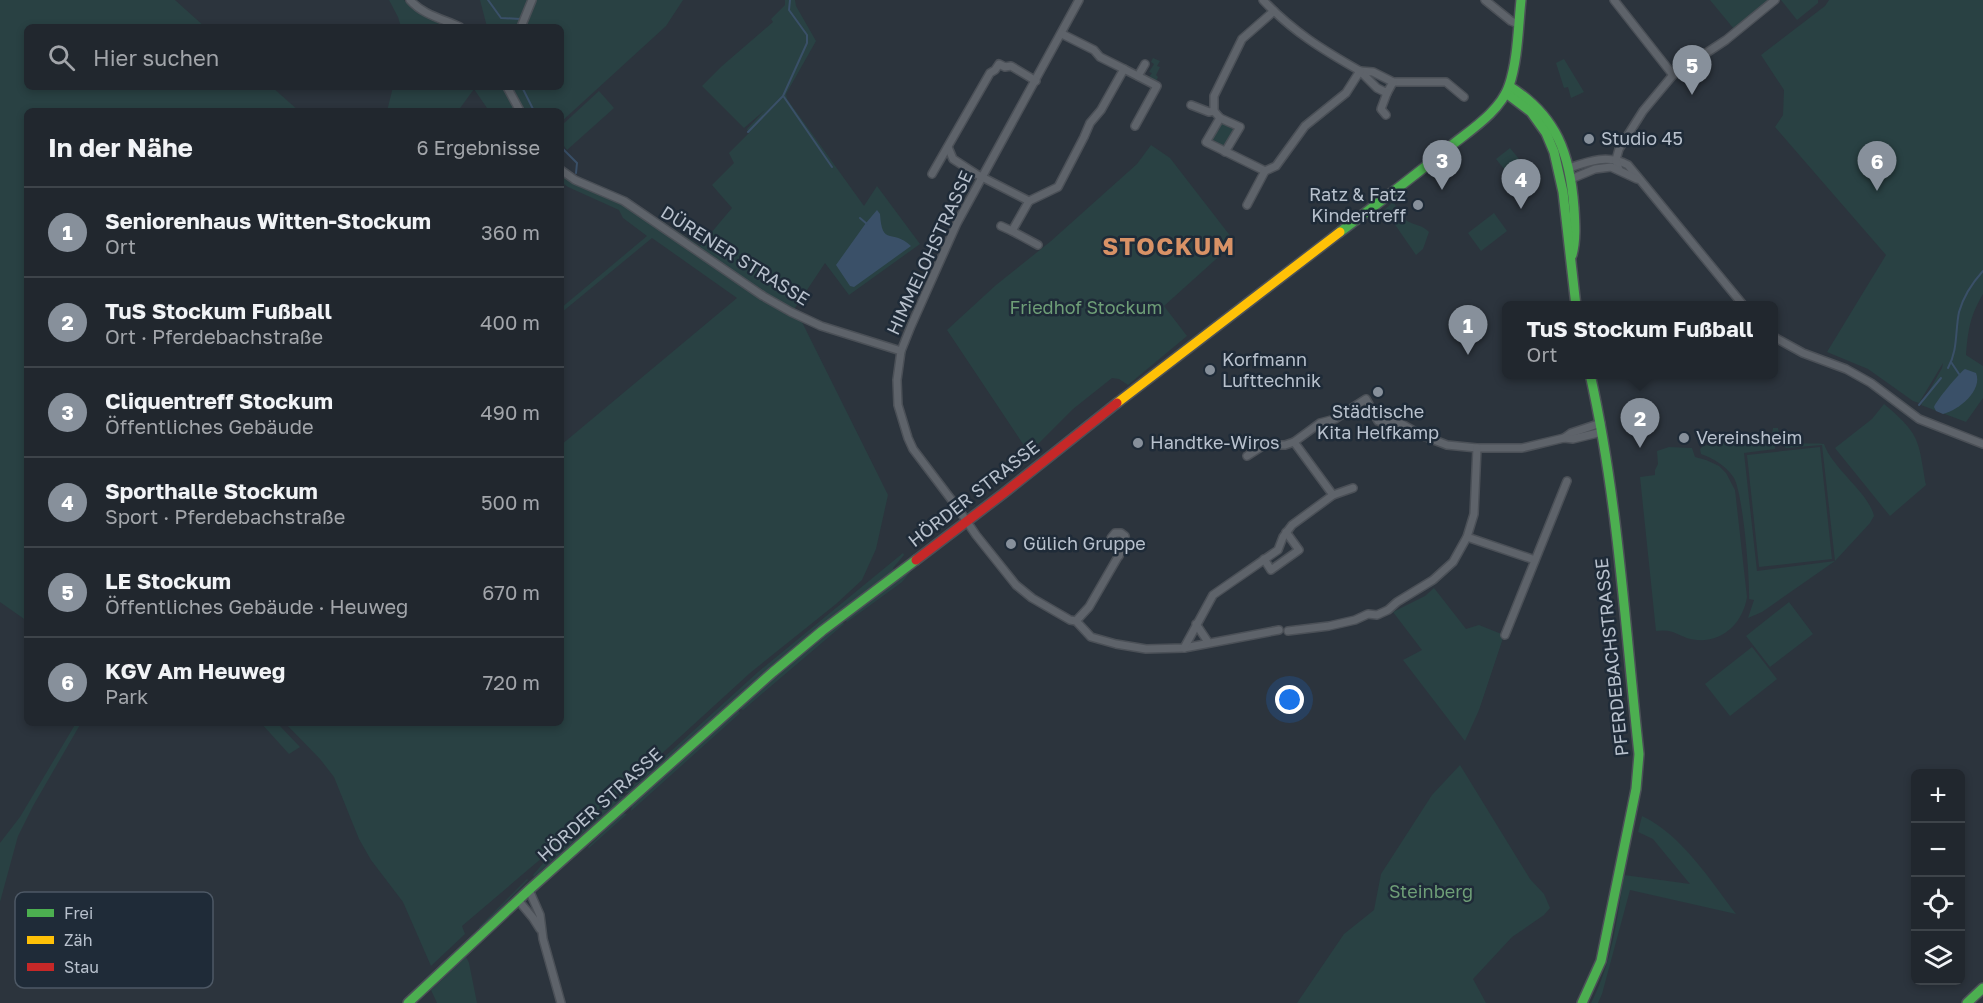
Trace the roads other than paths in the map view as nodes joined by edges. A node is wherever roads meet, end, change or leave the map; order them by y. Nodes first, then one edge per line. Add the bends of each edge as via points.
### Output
1 (410, 0) edge
2 (532, 0) edge
3 (1079, 0) edge
4 (1263, 0) edge
5 (1485, 0) edge
6 (1521, 0) edge
7 (1614, 0) edge
8 (1775, 0) edge
9 (1274, 11) junction
10 (452, 24) edge
11 (522, 24) edge
12 (1518, 24) junction
13 (1062, 34) junction
14 (1145, 64) dead end
15 (1124, 69) junction
16 (1360, 71) junction
17 (1673, 75) junction
18 (1138, 76) junction
19 (1036, 81) junction
20 (1393, 82) junction
21 (509, 90) edge
22 (1507, 90) junction
23 (1387, 93) junction
24 (1464, 97) dead end
25 (1191, 105) dead end
26 (518, 108) edge
27 (1214, 111) junction
28 (1386, 115) dead end
29 (1220, 118) junction
30 (1135, 126) dead end
31 (948, 147) junction
32 (1226, 152) junction
33 (1616, 160) junction
34 (1569, 168) junction
35 (1619, 170) junction
36 (1266, 171) junction
37 (564, 172) edge
38 (932, 174) dead end
39 (981, 177) junction
40 (1566, 178) junction
41 (1637, 178) junction
42 (1029, 201) junction
43 (1247, 205) dead end
44 (1001, 226) dead end
45 (1012, 231) junction
46 (1038, 245) dead end
47 (1576, 301) edge
48 (1740, 301) edge
49 (1778, 340) edge
50 (901, 351) junction
51 (1591, 379) edge
52 (1602, 428) junction
53 (1294, 442) junction
54 (1983, 444) edge
55 (1477, 448) junction
56 (1246, 456) dead end
57 (1567, 482) dead end
58 (1353, 488) dead end
59 (1333, 495) junction
60 (967, 521) junction
61 (1286, 532) junction
62 (1467, 537) junction
63 (1278, 550) junction
64 (1119, 556) dead end
65 (1263, 559) junction
66 (1285, 560) junction
67 (1535, 560) junction
68 (1076, 621) junction
69 (1196, 624) junction
70 (1279, 630) dead end
71 (1288, 631) dead end
72 (1505, 635) dead end
73 (1211, 642) junction
74 (1184, 648) junction
75 (529, 890) junction
76 (518, 900) junction
77 (542, 933) junction
78 (1983, 988) edge
79 (408, 1003) edge
80 (561, 1003) edge
81 (1582, 1003) edge
82 (1967, 1003) edge

1 - 10 street via 429,15
2 - 11 street
3 - 13 street, HIMMELOHSTRASSE
4 - 9 street
5 - 12 street
6 - 12 main road, HÖRDER STRASSE
7 - 17 street
8 - 17 street via 1726,40
9 - 16 street via 1317,47
9 - 27 street via 1242,39 1214,96
12 - 22 main road, HÖRDER STRASSE
13 - 15 street
13 - 19 street, HIMMELOHSTRASSE
14 - 18 street
15 - 18 street
15 - 42 street via 1090,123 1058,187
16 - 20 street via 1373,72
16 - 23 street
16 - 36 street via 1346,93 1305,126 1276,166
17 - 33 street via 1643,111
18 - 30 street via 1157,86
19 - 31 street via 1011,66 999,64
19 - 39 street, HIMMELOHSTRASSE
20 - 23 street
20 - 24 street via 1446,82
21 - 26 street
22 - 34 main road via 1519,91 1548,119
22 - 40 main road via 1543,129
22 - 60 main road, HÖRDER STRASSE via 1486,117 1424,168
23 - 28 street via 1381,109
25 - 27 street
27 - 29 street
29 - 32 street via 1206,142
29 - 32 street via 1240,128
31 - 38 street
31 - 39 street via 953,159
32 - 36 street
33 - 34 street via 1597,160
33 - 35 street
33 - 41 street via 1628,165
34 - 40 main road
35 - 40 street via 1602,168
35 - 41 street
36 - 43 street
37 - 50 street, DÜRENER STRASSE via 624,201 790,312
39 - 42 street
39 - 50 street, HIMMELOHSTRASSE
40 - 47 main road via 1568,246
41 - 48 street
42 - 45 street
44 - 45 street
45 - 46 street
49 - 54 street via 1871,383 1919,419
50 - 60 street, HIMMELOHSTRASSE via 897,394 908,438
51 - 52 main road, PFERDEBACHSTRASSE
52 - 55 street via 1573,439 1522,448
52 - 81 main road, PFERDEBACHSTRASSE via 1640,754 1601,961
53 - 55 street via 1366,399 1378,421 1402,424 1447,445
53 - 56 street via 1264,445
53 - 59 street
55 - 62 street via 1475,508
57 - 67 street
58 - 59 street
59 - 61 street
60 - 68 street, HIMMELOHSTRASSE via 1016,585
60 - 75 main road, HÖRDER STRASSE via 789,658
61 - 63 street
61 - 66 street via 1299,550
62 - 67 street
62 - 71 street via 1453,562 1388,610 1329,626
63 - 65 street
63 - 66 street
64 - 68 street via 1089,607
65 - 66 street via 1271,570
65 - 69 street via 1214,595
67 - 72 street
68 - 74 street, HIMMELOHSTRASSE via 1091,637 1116,644 1147,649
69 - 73 street
69 - 74 street
70 - 73 street, HIMMELOHSTRASSE
73 - 74 street, HIMMELOHSTRASSE
75 - 76 main road, HÖRDER STRASSE
75 - 77 street via 540,915
76 - 77 street
76 - 79 main road, HÖRDER STRASSE
77 - 80 street
78 - 82 main road

